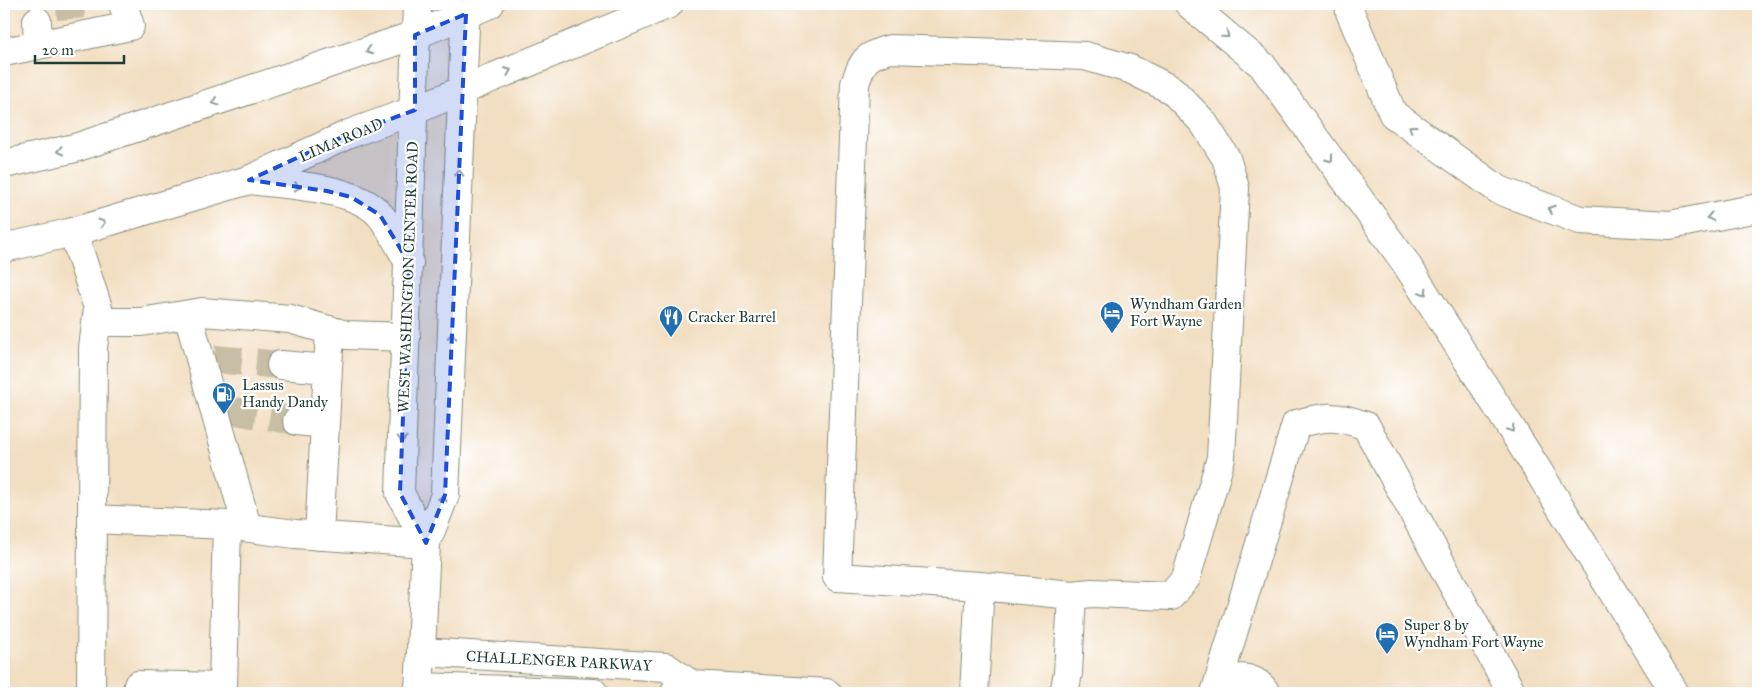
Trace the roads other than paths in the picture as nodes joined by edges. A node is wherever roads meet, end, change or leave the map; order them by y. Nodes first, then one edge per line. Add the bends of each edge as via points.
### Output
1 (123, 4) edge
2 (417, 4) edge
3 (490, 4) edge
4 (669, 4) edge
5 (1189, 4) edge
6 (1349, 4) edge
7 (466, 9) edge
8 (416, 35) junction
9 (4, 52) edge
10 (463, 90) junction
11 (415, 110) junction
12 (4, 164) edge
13 (249, 180) junction
14 (1758, 208) edge
15 (73, 232) junction
16 (4, 248) edge
17 (409, 263) junction
18 (188, 314) junction
19 (97, 322) junction
20 (330, 330) junction
21 (406, 337) junction
22 (281, 365) tunnel mouth
23 (328, 369) junction
24 (297, 421) tunnel mouth
25 (325, 424) junction
26 (92, 519) junction
27 (237, 526) junction
28 (319, 536) junction
29 (426, 543) junction
30 (980, 586) junction
31 (1072, 595) junction
32 (421, 652) junction
33 (1218, 686) edge
34 (682, 689) edge
35 (419, 690) edge
36 (800, 692) edge
37 (91, 693) edge
38 (137, 693) edge
39 (594, 693) edge
40 (827, 693) edge
41 (974, 693) edge
42 (1064, 693) edge
43 (1266, 693) edge
44 (1512, 693) edge
45 (1675, 693) edge

1 - 9 main road via 130,26 37,33
2 - 8 main road, WEST WASHINGTON CENTER ROAD
3 - 7 main road
10 -> 4 main road, LIMA ROAD
5 -> 45 main road via 1262,65 1405,262
14 -> 6 main road via 1670,225 1580,220 1499,190 1393,114
7 - 8 main road
7 - 10 main road
8 - 11 main road, WEST WASHINGTON CENTER ROAD
8 -> 12 main road via 74,148
10 - 11 main road, LIMA ROAD
29 -> 10 main road via 445,495
11 - 13 main road, LIMA ROAD via 349,134
11 - 17 main road, WEST WASHINGTON CENTER ROAD
15 -> 13 main road, LIMA ROAD
13 -> 17 main road via 327,191 352,197 370,206 380,215
15 - 16 main road, LIMA ROAD
15 - 19 main road via 98,308
17 - 21 main road, WEST WASHINGTON CENTER ROAD
18 - 19 main road via 141,322
18 - 20 main road via 202,312 290,319
18 - 27 main road via 207,358 221,410
19 - 26 main road via 93,348
20 - 21 main road via 346,335
20 - 23 main road
21 -> 29 main road, WEST WASHINGTON CENTER ROAD via 400,493
22 - 23 main road
23 - 25 main road
24 - 25 main road
25 - 28 main road
26 - 27 main road
26 - 37 main road
27 - 28 main road
27 - 38 main road via 223,687 138,686
28 - 29 main road
29 - 32 main road
30 - 31 main road
30 - 31 main road via 837,577 854,84 860,65 873,53 890,49 1085,56 1130,69 1172,90 1203,122 1226,158 1235,188 1221,458 1186,578 1171,596
30 - 41 main road
31 - 42 main road
32 - 34 main road, CHALLENGER PARKWAY via 666,667
32 - 35 main road
33 - 43 main road via 1250,678
33 - 44 main road via 1296,424 1318,418 1343,417 1366,426
34 - 36 main road, CHALLENGER PARKWAY
35 - 39 main road, CHALLENGER PARKWAY
36 - 40 main road, CHALLENGER PARKWAY

